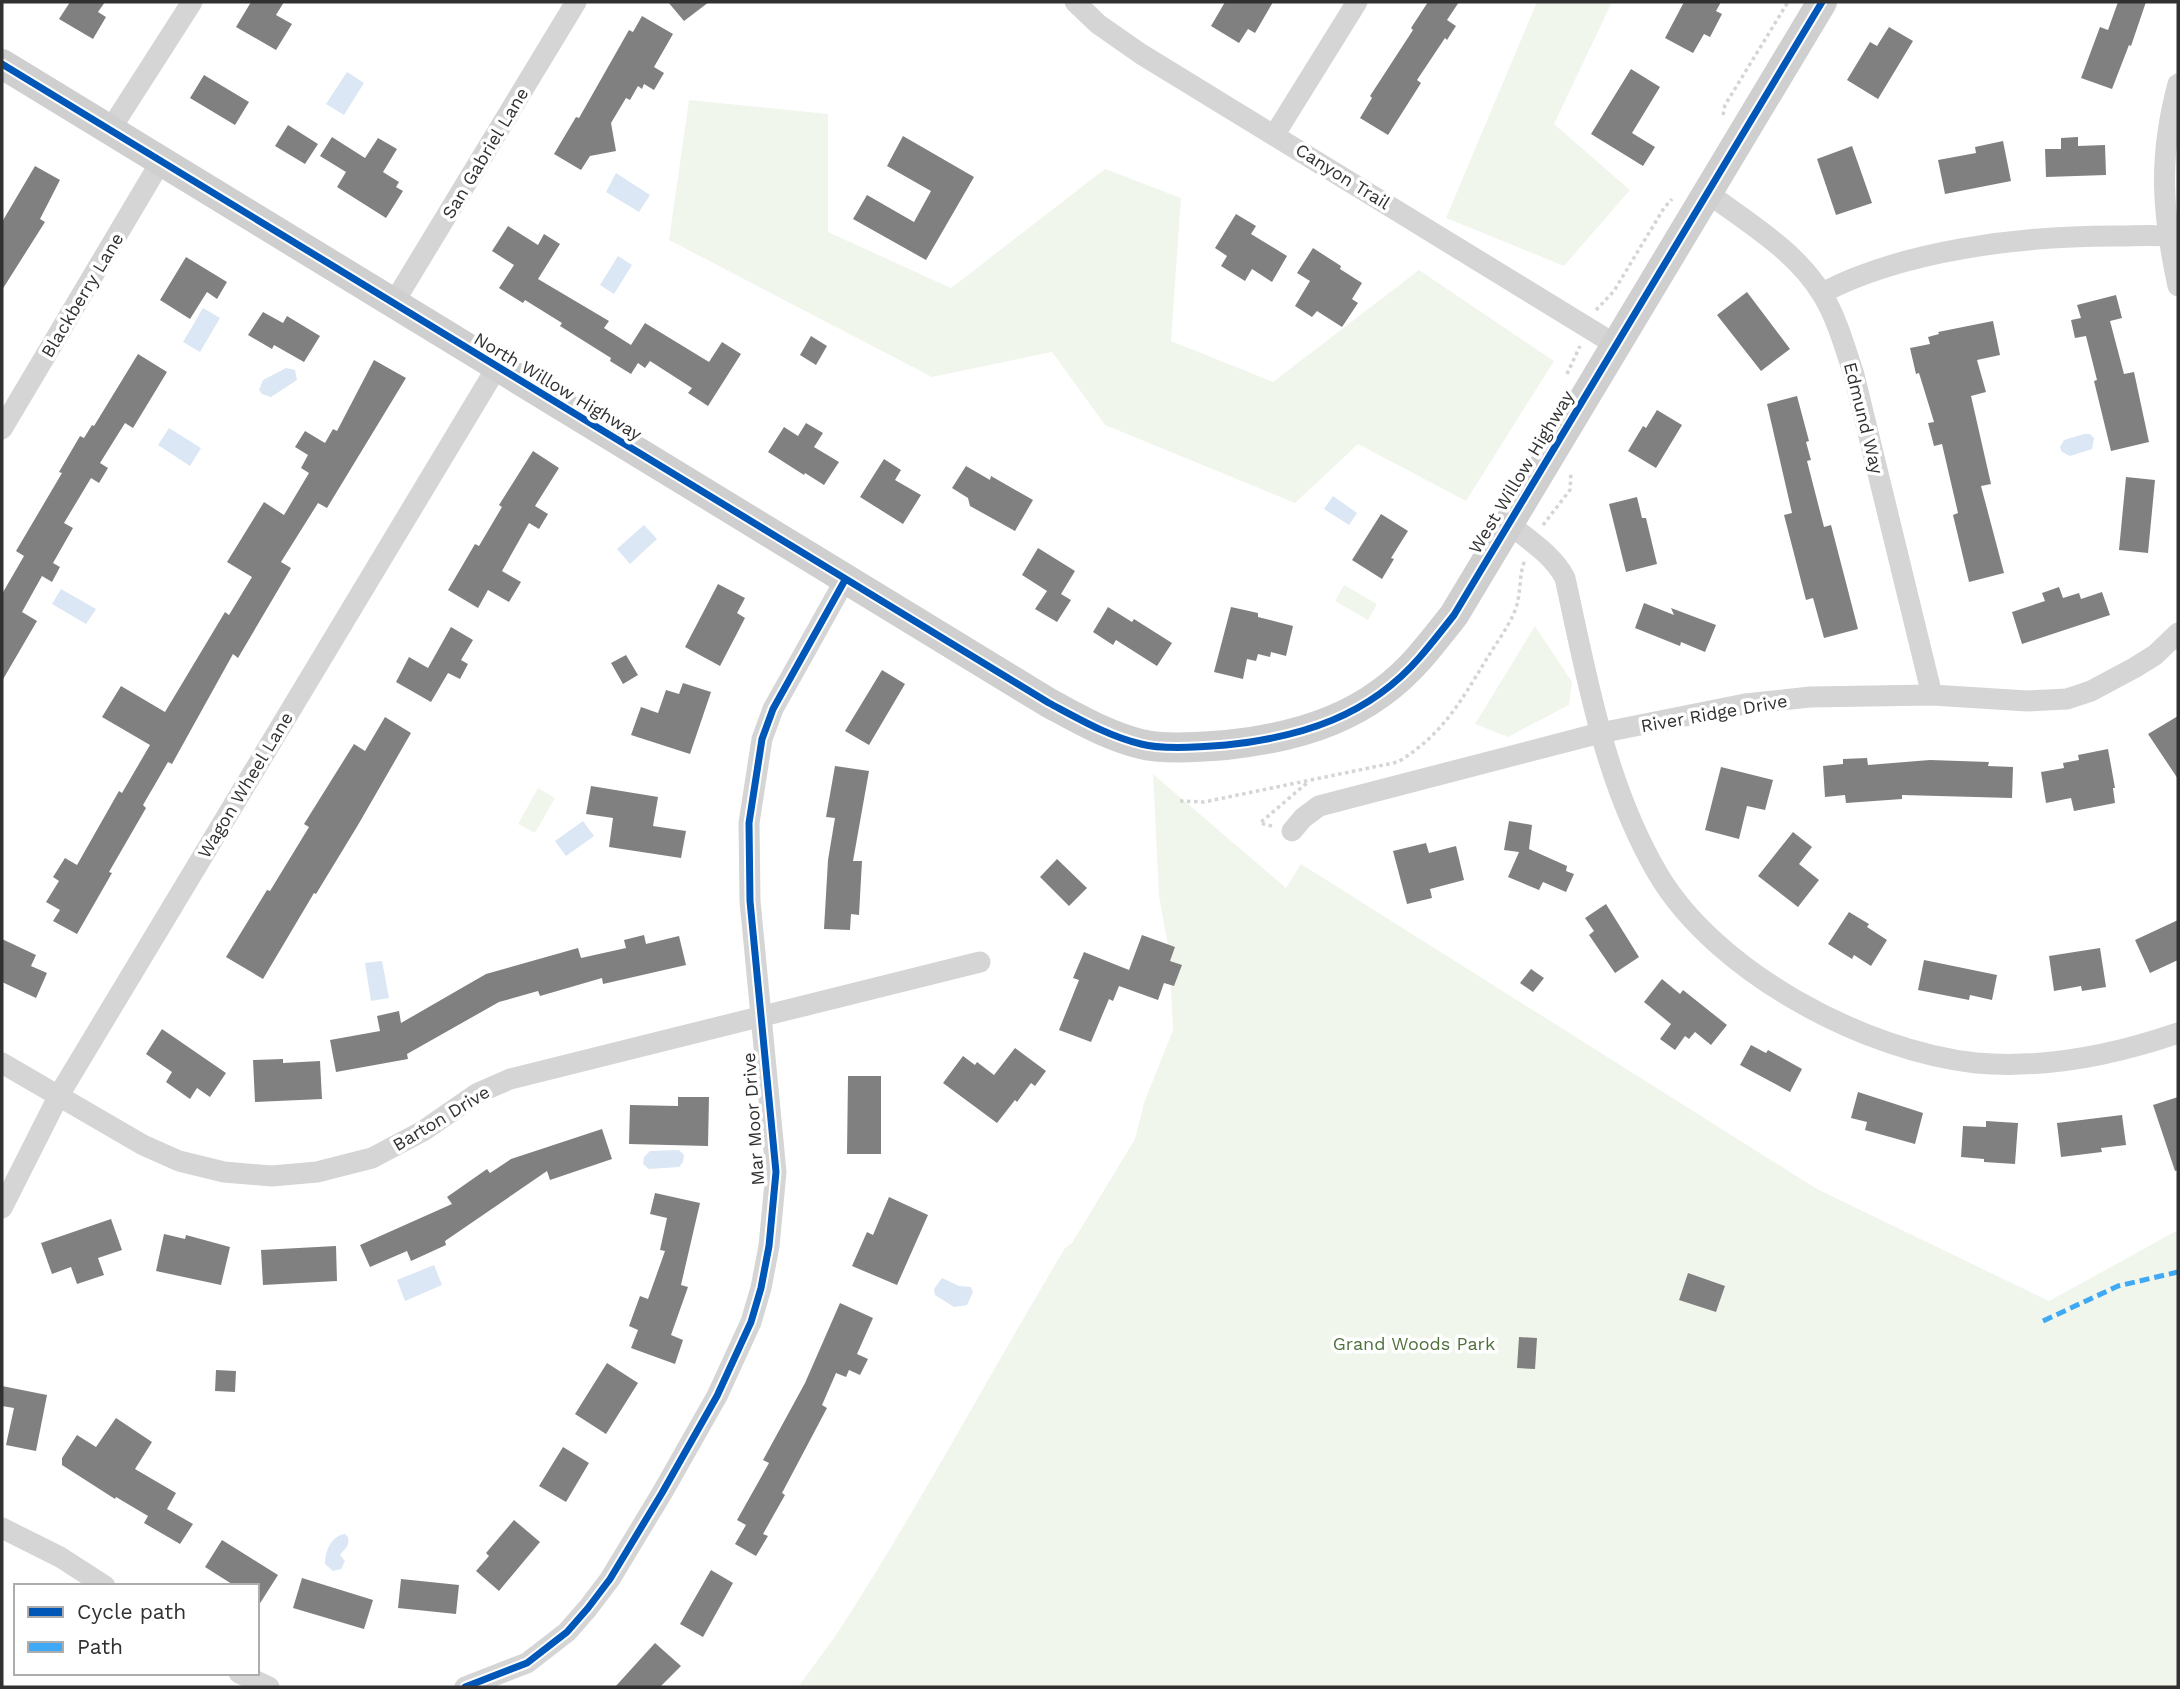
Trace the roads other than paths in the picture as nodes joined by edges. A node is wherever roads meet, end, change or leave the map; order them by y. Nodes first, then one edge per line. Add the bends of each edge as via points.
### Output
1 (192, 2) edge
2 (576, 2) edge
3 (1075, 2) edge
4 (1357, 2) edge
5 (1822, 2) edge
6 (2, 64) edge
7 (2178, 84) edge
8 (110, 130) junction
9 (1275, 134) junction
10 (161, 161) junction
11 (1694, 191) junction
12 (2173, 236) edge
13 (2178, 286) edge
14 (1822, 293) junction
15 (393, 304) junction
16 (1616, 345) junction
17 (497, 367) junction
18 (2, 429) edge
19 (1509, 524) junction
20 (845, 580) junction
21 (2178, 633) edge
22 (1932, 695) junction
23 (1101, 730) joint
24 (1600, 733) junction
25 (1292, 831) dead end
26 (979, 962) dead end
27 (760, 1017) junction
28 (2178, 1033) edge
29 (2, 1063) edge
30 (59, 1096) junction
31 (2, 1208) edge
32 (2, 1528) edge
33 (102, 1584) edge
34 (243, 1675) edge
35 (269, 1687) edge
36 (465, 1687) edge

1 - 8 street
2 - 15 street, San Gabriel Lane
3 - 9 street, Canyon Trail via 1140,54
4 - 9 street
5 - 11 street, West Willow Highway
6 - 8 street, North Willow Highway
7 - 12 street via 2165,158 2164,206
8 - 10 street, North Willow Highway
9 - 16 street, Canyon Trail
10 - 15 street, North Willow Highway
10 - 18 street, Blackberry Lane
11 - 14 street, Edmund Way via 1785,250
11 - 16 street, West Willow Highway
12 - 13 street
12 - 14 street via 2072,236 2005,242 1853,277
14 - 22 street, Edmund Way via 1854,375
15 - 17 street, North Willow Highway
16 - 19 street, West Willow Highway
17 - 20 street, North Willow Highway
17 - 30 street, Wagon Wheel Lane
19 - 23 street, West Willow Highway via 1454,615 1419,659 1382,693 1352,711 1317,728 1204,747 1143,745
19 - 24 street via 1550,557 1565,578
20 - 23 street, North Willow Highway
20 - 27 street, Mar Moor Drive via 790,676 762,740 749,823
21 - 22 street, River Ridge Drive via 2134,668 2067,699
22 - 24 street, River Ridge Drive via 1810,697 1745,704
24 - 25 street, River Ridge Drive via 1319,806
24 - 28 street via 1641,844 1679,906 1734,959 1782,992 1891,1044 1977,1063 2083,1059
26 - 27 street, Barton Drive
27 - 30 street, Barton Drive via 510,1079 478,1093 396,1147 317,1172 272,1176 224,1172 179,1161
27 - 36 street, Mar Moor Drive via 776,1172 761,1288 734,1363 656,1503 588,1608 567,1632 527,1663
29 - 30 street, Barton Drive
30 - 31 street, Wagon Wheel Lane
32 - 33 street
34 - 35 street

